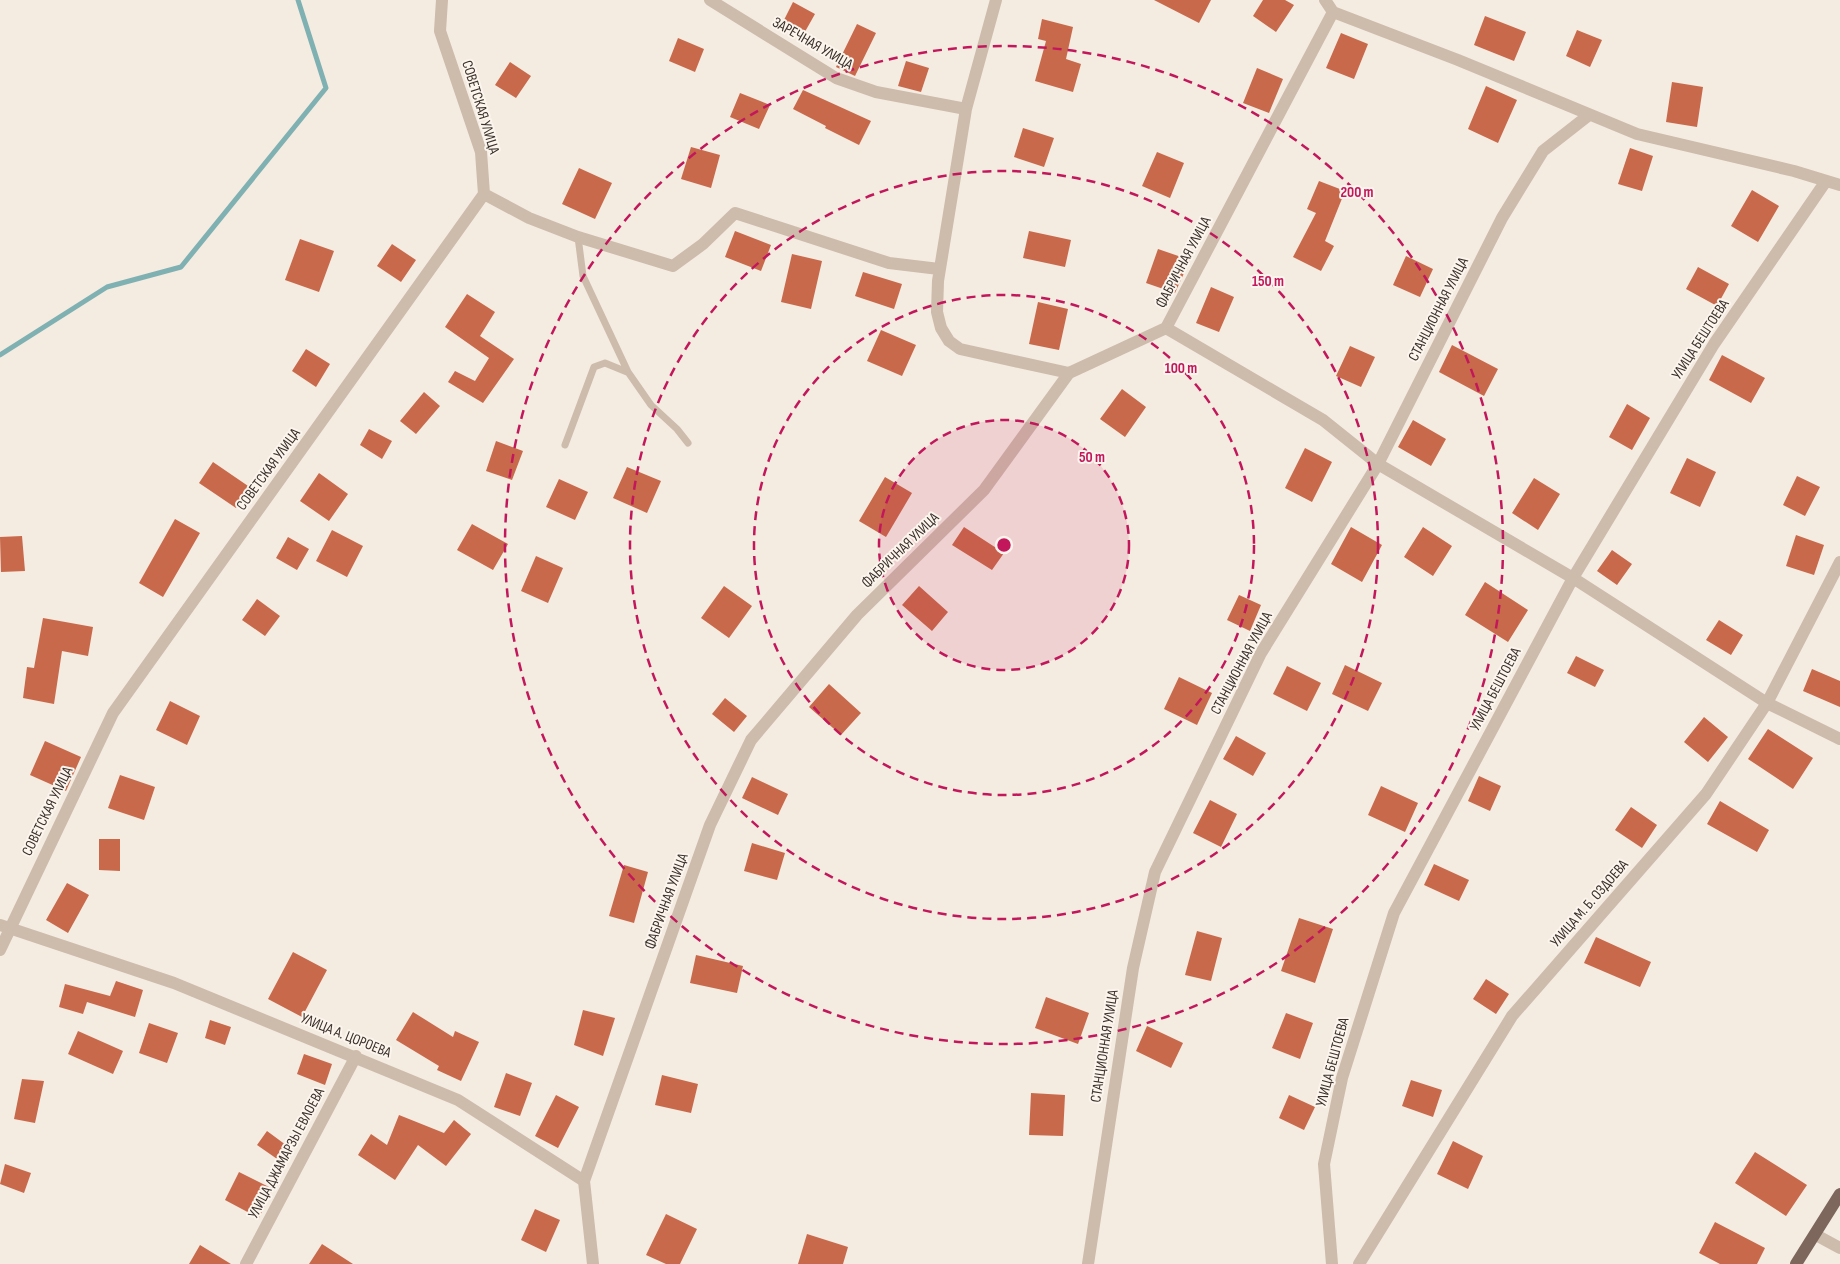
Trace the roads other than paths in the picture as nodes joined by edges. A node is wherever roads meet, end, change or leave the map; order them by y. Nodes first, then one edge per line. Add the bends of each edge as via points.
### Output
1 (442, 0) edge
2 (710, 0) edge
3 (996, 0) edge
4 (1325, 0) edge
5 (1333, 12) junction
6 (966, 109) junction
7 (1589, 115) junction
8 (1826, 181) junction
9 (1840, 185) edge
10 (484, 194) junction
11 (578, 236) junction
12 (939, 269) junction
13 (1166, 328) junction
14 (628, 372) junction
15 (1069, 373) junction
16 (688, 443) dead end
17 (564, 445) dead end
18 (1378, 464) junction
19 (1840, 562) edge
20 (1573, 578) junction
21 (1767, 703) junction
22 (1840, 739) edge
23 (5, 926) edge
24 (0, 950) edge
25 (356, 1056) junction
26 (584, 1181) junction
27 (1840, 1194) edge
28 (1816, 1235) junction
29 (1840, 1248) edge
30 (246, 1264) edge
31 (593, 1264) edge
32 (1088, 1264) edge
33 (1332, 1264) edge
34 (1359, 1264) edge
35 (1796, 1264) edge

1 - 10 street, СОВЕТСКАЯ УЛИЦА via 440,31 482,152
2 - 6 street, ЗАРЕЧНАЯ УЛИЦА via 836,78 876,92
3 - 6 street
4 - 5 street
5 - 7 street
5 - 13 street, ФАБРИЧНАЯ УЛИЦА
6 - 12 street
7 - 8 street via 1637,134
7 - 18 street, СТАНЦИОННАЯ УЛИЦА via 1543,150 1522,184
8 - 9 street
8 - 20 street, УЛИЦА БЕШТОЕВА via 1714,344
10 - 11 street via 529,218
10 - 23 street, СОВЕТСКАЯ УЛИЦА via 113,714
11 - 12 street via 674,266 703,244 734,213 889,263
11 - 14 lane via 583,276
12 - 15 street via 938,316 952,344 967,352
13 - 15 street, ФАБРИЧНАЯ УЛИЦА
13 - 18 street via 1322,420
14 - 16 lane via 651,405
14 - 17 lane via 606,363 594,367
15 - 26 street, ФАБРИЧНАЯ УЛИЦА via 984,490 857,615 751,740 710,825
18 - 20 street
18 - 32 street, СТАНЦИОННАЯ УЛИЦА via 1261,653 1155,872 1133,968
19 - 21 street, УЛИЦА М. Б. ОЗДОЕВА
20 - 21 street
20 - 33 street, УЛИЦА БЕШТОЕВА via 1394,913 1342,1078 1324,1164
21 - 22 street
21 - 34 street, УЛИЦА М. Б. ОЗДОЕВА via 1706,794 1512,1016
23 - 24 street, СОВЕТСКАЯ УЛИЦА
23 - 25 street, УЛИЦА А. ЦОРОЕВА via 174,983
25 - 26 street, УЛИЦА А. ЦОРОЕВА via 458,1100
25 - 30 street, УЛИЦА ДЖАМАРЗЫ ЕВЛОЕВА
26 - 31 street
27 - 28 main road
28 - 29 street
28 - 35 main road

